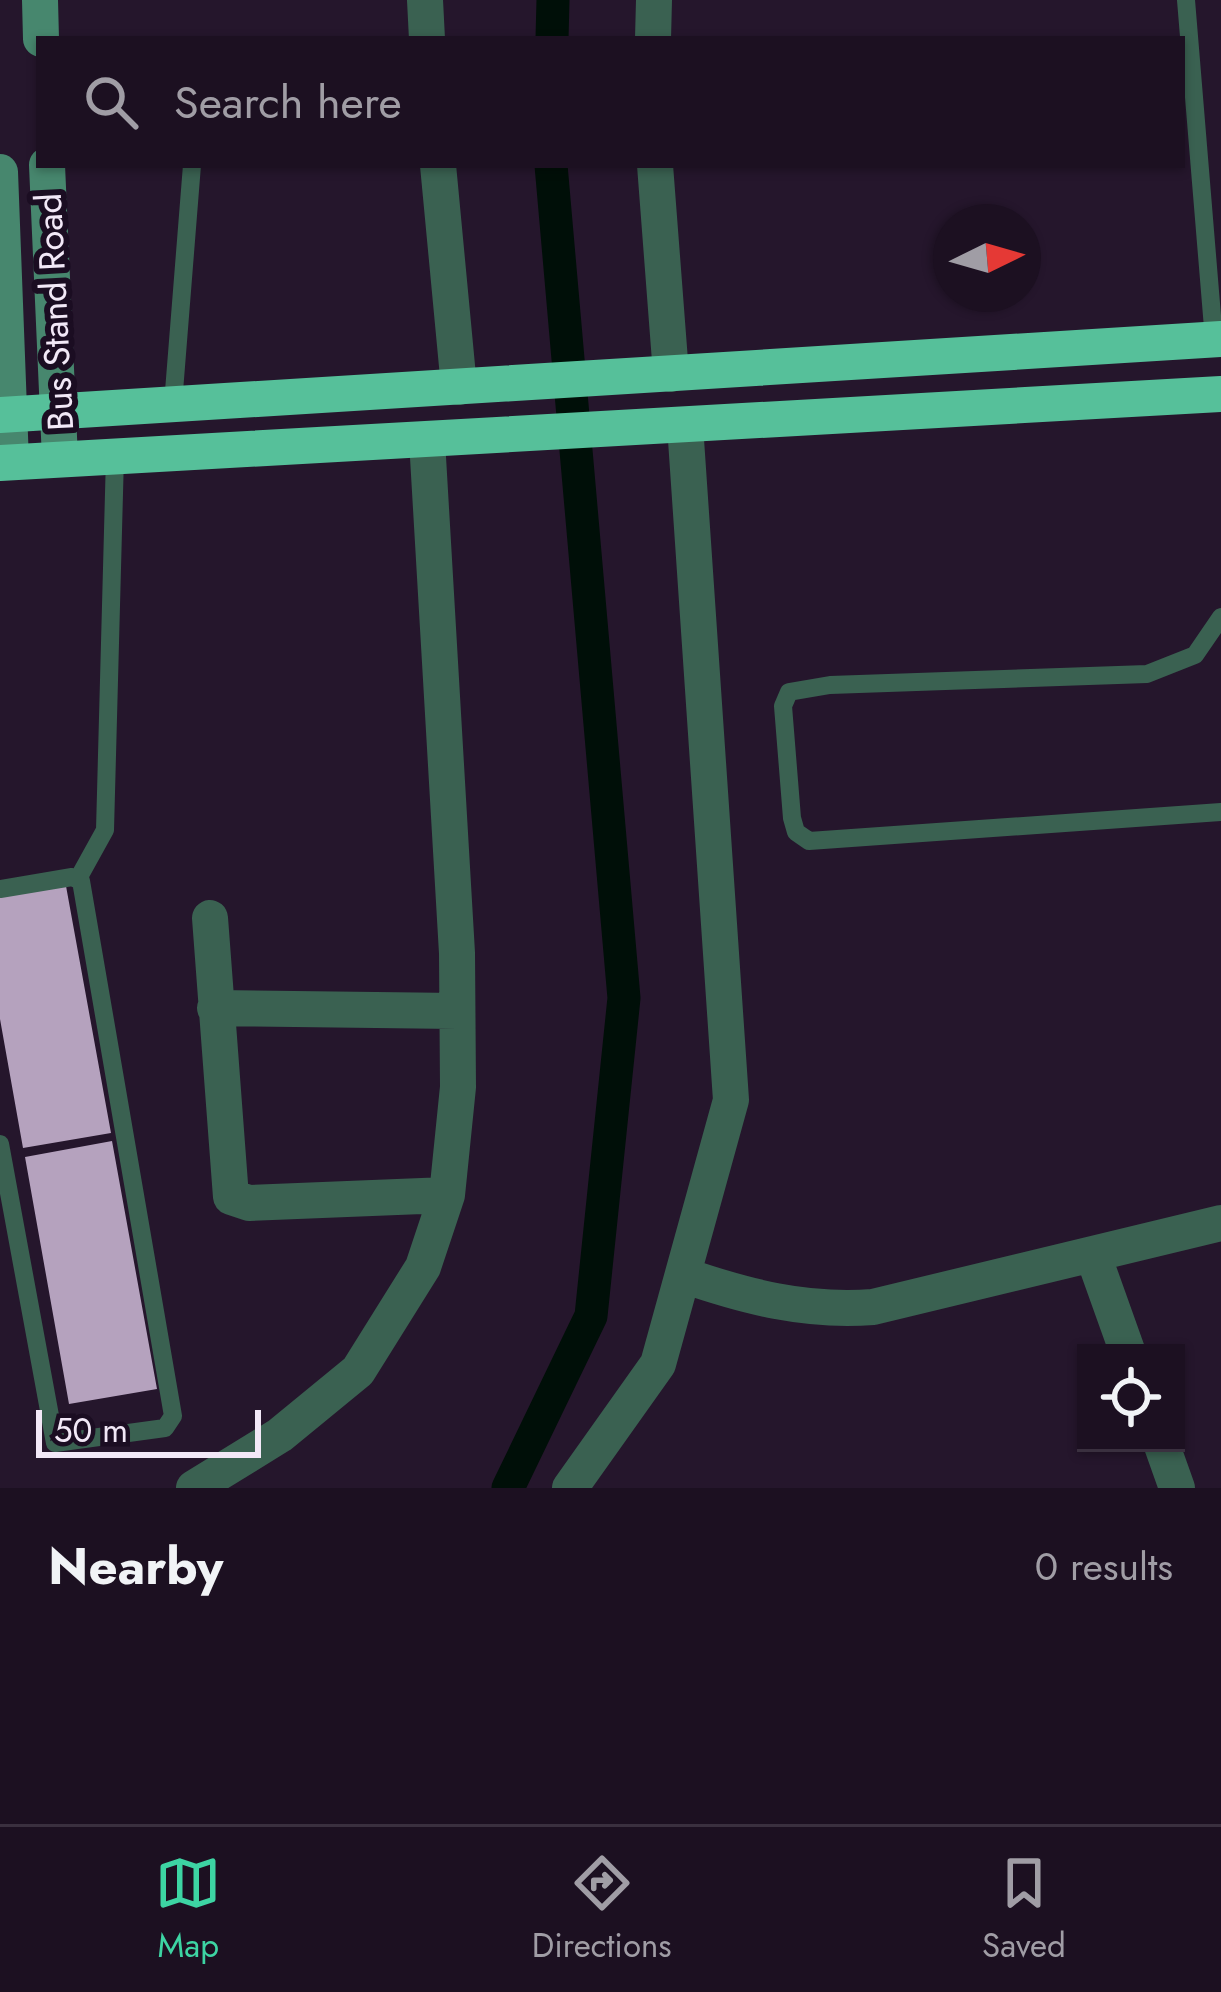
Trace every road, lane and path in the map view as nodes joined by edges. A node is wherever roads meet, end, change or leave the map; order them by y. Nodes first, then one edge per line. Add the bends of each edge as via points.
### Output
1 (40, 0) edge
2 (425, 0) edge
3 (654, 0) edge
4 (1186, 0) edge
5 (41, 36) edge
6 (427, 36) edge
7 (652, 36) edge
8 (47, 168) edge
9 (192, 168) edge
10 (437, 168) edge
11 (655, 168) edge
12 (0, 172) edge
13 (1217, 339) edge
14 (656, 375) junction
15 (459, 387) junction
16 (1219, 394) edge
17 (173, 404) junction
18 (58, 411) junction
19 (4, 415) edge
20 (685, 425) junction
21 (427, 440) junction
22 (115, 456) junction
23 (60, 459) junction
24 (6, 462) edge
25 (1221, 616) edge
26 (1221, 812) edge
27 (79, 877) junction
28 (0, 889) edge
29 (210, 918) dead end
30 (215, 1007) junction
31 (457, 1011) junction
32 (0, 1144) edge
33 (447, 1195) junction
34 (1221, 1223) edge
35 (1093, 1256) junction
36 (682, 1275) junction
37 (1125, 1344) edge
38 (1164, 1452) edge
39 (194, 1488) edge
40 (570, 1488) edge
41 (1177, 1488) edge

1 - 5 street
2 - 6 street
3 - 7 street
4 - 13 lane
8 - 18 street, Bus Stand Road
9 - 17 lane
10 - 15 street
11 - 14 street
12 - 19 street, Bus Stand Road
13 - 14 highway
13 - 16 highway
14 - 15 highway
15 - 17 highway
16 - 20 highway
17 - 18 highway
18 - 19 highway
18 - 23 street, Bus Stand Road
19 - 24 street, Bus Stand Road
20 - 21 highway
20 - 36 street via 731,1100
21 - 22 highway
21 - 31 street
22 - 23 highway
22 - 27 lane via 105,830
23 - 24 highway
25 - 26 lane via 1195,655 1147,674 830,685 789,692 783,706 792,818 809,842
27 - 28 lane
27 - 32 lane via 172,1416 165,1428 55,1443
29 - 30 street
30 - 31 street
30 - 33 street via 230,1197
31 - 33 street
33 - 39 street via 423,1267 358,1371 280,1435
34 - 35 street
35 - 36 street via 873,1307 828,1310 758,1300
35 - 37 street
36 - 40 street via 658,1364
38 - 41 street

